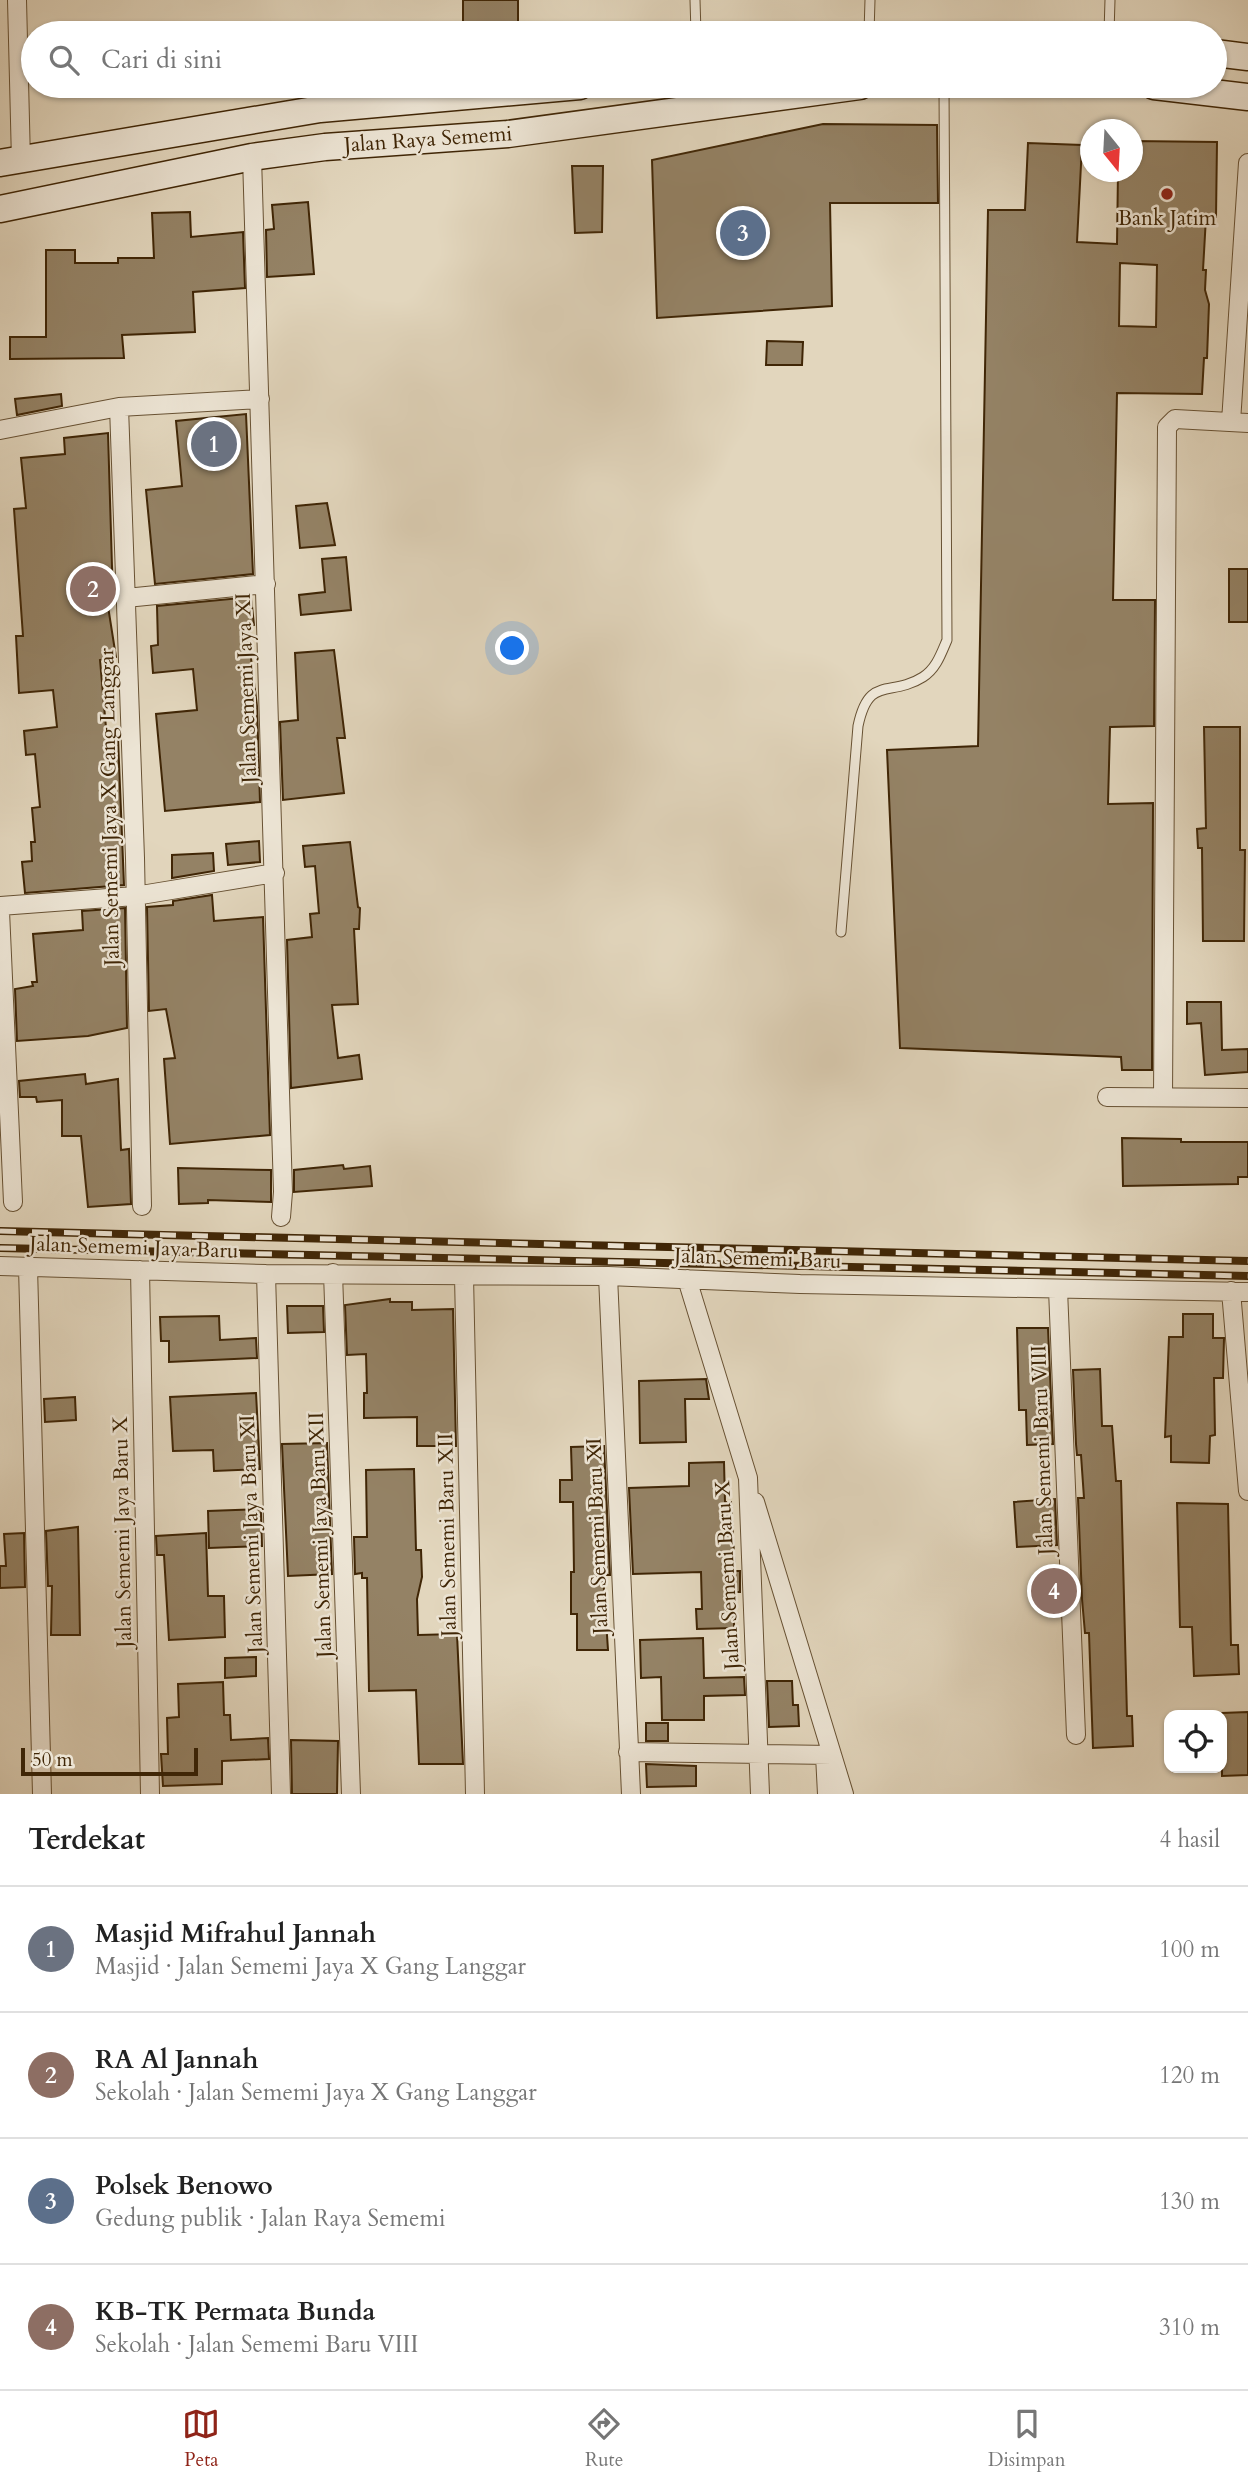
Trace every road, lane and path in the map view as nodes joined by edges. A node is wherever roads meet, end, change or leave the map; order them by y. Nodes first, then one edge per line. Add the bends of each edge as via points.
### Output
1 (17, 0) edge
2 (695, 0) edge
3 (870, 0) edge
4 (1110, 0) edge
5 (696, 21) edge
6 (869, 21) edge
7 (1109, 21) edge
8 (1227, 54) edge
9 (1248, 57) edge
10 (1227, 95) edge
11 (1248, 97) edge
12 (444, 98) edge
13 (772, 98) edge
14 (944, 98) edge
15 (252, 157) junction
16 (10, 162) edge
17 (1248, 163) edge
18 (0, 209) edge
19 (260, 399) junction
20 (119, 407) junction
21 (1239, 422) edge
22 (0, 430) edge
23 (266, 584) junction
24 (126, 598) junction
25 (275, 873) junction
26 (135, 896) junction
27 (0, 908) edge
28 (841, 932) dead end
29 (1107, 1097) dead end
30 (1163, 1097) junction
31 (1248, 1098) edge
32 (13, 1202) dead end
33 (142, 1206) dead end
34 (281, 1217) dead end
35 (0, 1266) edge
36 (28, 1267) junction
37 (140, 1270) junction
38 (333, 1273) junction
39 (266, 1274) junction
40 (464, 1276) junction
41 (608, 1276) junction
42 (687, 1279) junction
43 (1058, 1289) junction
44 (1239, 1291) edge
45 (747, 1478) junction
46 (1248, 1491) edge
47 (1076, 1735) dead end
48 (628, 1752) junction
49 (758, 1754) junction
50 (828, 1755) junction
51 (42, 1794) edge
52 (150, 1794) edge
53 (281, 1794) edge
54 (351, 1794) edge
55 (475, 1794) edge
56 (631, 1794) edge
57 (760, 1794) edge
58 (827, 1794) edge
59 (844, 1794) edge

1 - 16 street
2 - 5 lane
3 - 6 lane
4 - 7 lane
8 - 9 main road
10 - 11 main road
12 - 16 main road, Jalan Raya Sememi via 320,109
13 - 15 main road, Jalan Raya Sememi via 521,132
14 - 28 lane via 947,640 937,664 922,678 878,691 863,704
15 - 18 main road, Jalan Raya Sememi
15 - 19 street, Jalan Sememi Jaya XI
17 - 21 street
19 - 20 street
19 - 23 street, Jalan Sememi Jaya XI
20 - 22 street
20 - 24 street, Jalan Sememi Jaya X Gang Langgar
21 - 30 street via 1175,419 1167,427
23 - 24 street
23 - 25 street, Jalan Sememi Jaya XI
24 - 26 street, Jalan Sememi Jaya X Gang Langgar
25 - 26 street
25 - 34 street, Jalan Sememi Jaya XI
26 - 27 street
26 - 33 street, Jalan Sememi Jaya X Gang Langgar
27 - 32 street
29 - 30 street
30 - 31 street
35 - 36 street, Jalan Sememi Jaya Baru
36 - 37 street, Jalan Sememi Jaya Baru
36 - 51 street
37 - 39 street, Jalan Sememi Jaya Baru
37 - 52 street, Jalan Sememi Jaya Baru X
38 - 39 street, Jalan Sememi Baru
38 - 40 street, Jalan Sememi Baru
38 - 54 street, Jalan Sememi Jaya Baru XII
39 - 53 street, Jalan Sememi Jaya Baru XI
40 - 41 street, Jalan Sememi Baru
40 - 55 street, Jalan Sememi Baru XII
41 - 42 street, Jalan Sememi Baru
41 - 48 street, Jalan Sememi Baru XI
42 - 43 street, Jalan Sememi Baru
42 - 45 street, Jalan Sememi Baru X
43 - 44 street, Jalan Sememi Baru
43 - 47 street, Jalan Sememi Baru VIII
44 - 46 street
45 - 49 street, Jalan Sememi Baru X
45 - 50 street
48 - 49 street
48 - 56 street, Jalan Sememi Baru XI
49 - 50 street
49 - 57 street, Jalan Sememi Baru X
50 - 58 street
50 - 59 street

